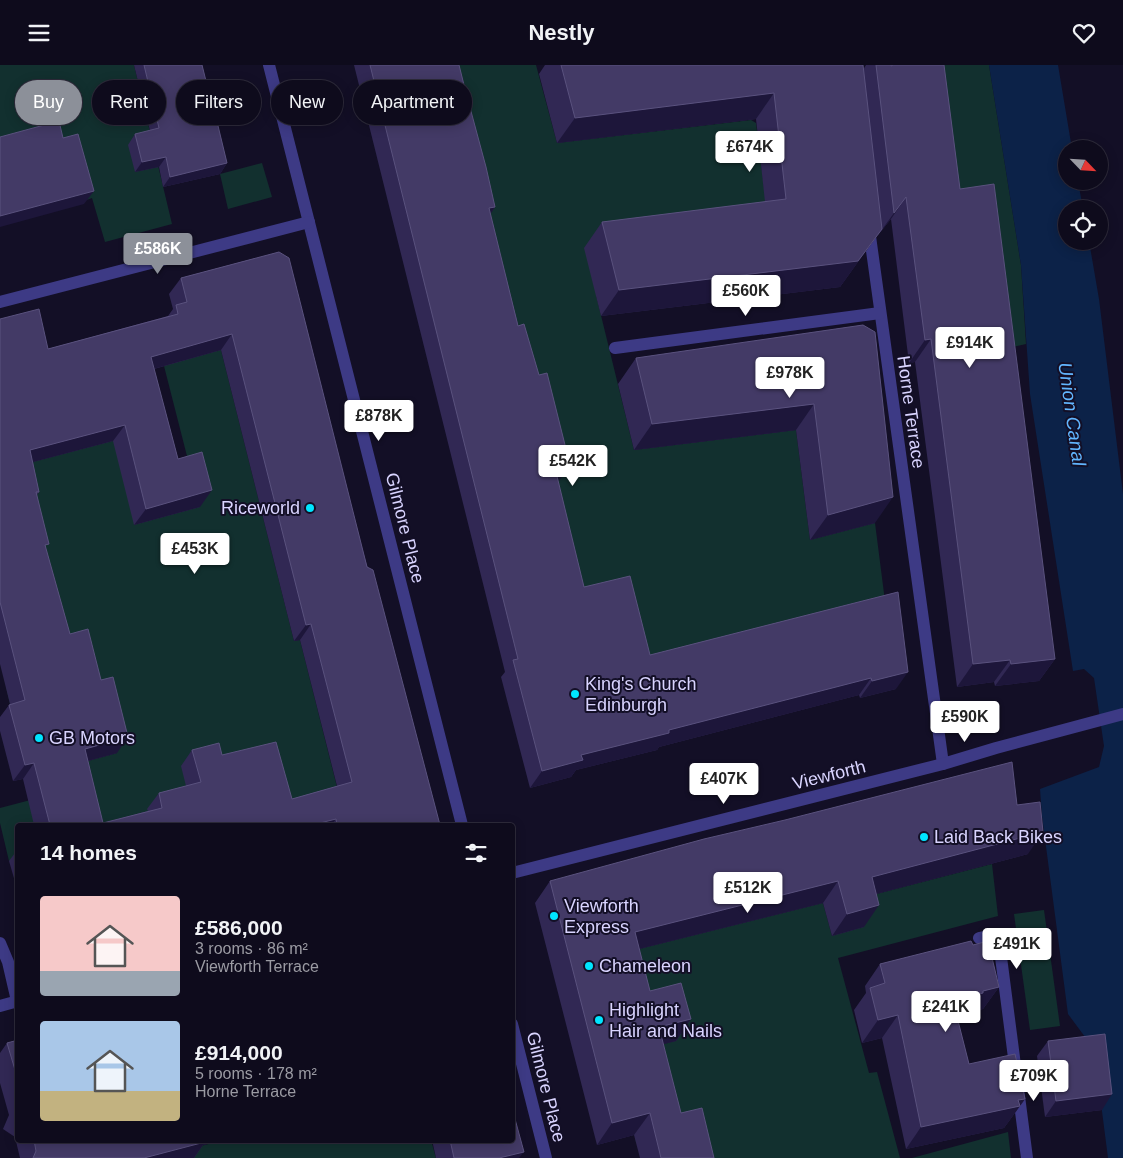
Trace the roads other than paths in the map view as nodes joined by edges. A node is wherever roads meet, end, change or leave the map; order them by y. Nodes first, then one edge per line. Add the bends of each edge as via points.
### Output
1 (269, 65) edge
2 (868, 214) edge
3 (308, 222) junction
4 (0, 302) edge
5 (880, 313) junction
6 (615, 349) dead end
7 (1123, 714) edge
8 (942, 764) junction
9 (461, 823) edge
10 (515, 872) edge
11 (979, 938) dead end
12 (0, 943) edge
13 (15, 992) edge
14 (15, 1002) edge
15 (0, 1006) edge
16 (515, 1036) edge
17 (546, 1158) edge
18 (1027, 1158) edge

1 - 3 street, Gilmore Place
2 - 5 street, Horne Terrace
3 - 4 street
3 - 9 street, Gilmore Place
5 - 6 street
5 - 8 street, Horne Terrace
7 - 8 street, Viewforth
8 - 10 street, Viewforth
11 - 18 street via 998,934
12 - 13 street
14 - 15 street
16 - 17 street, Gilmore Place

